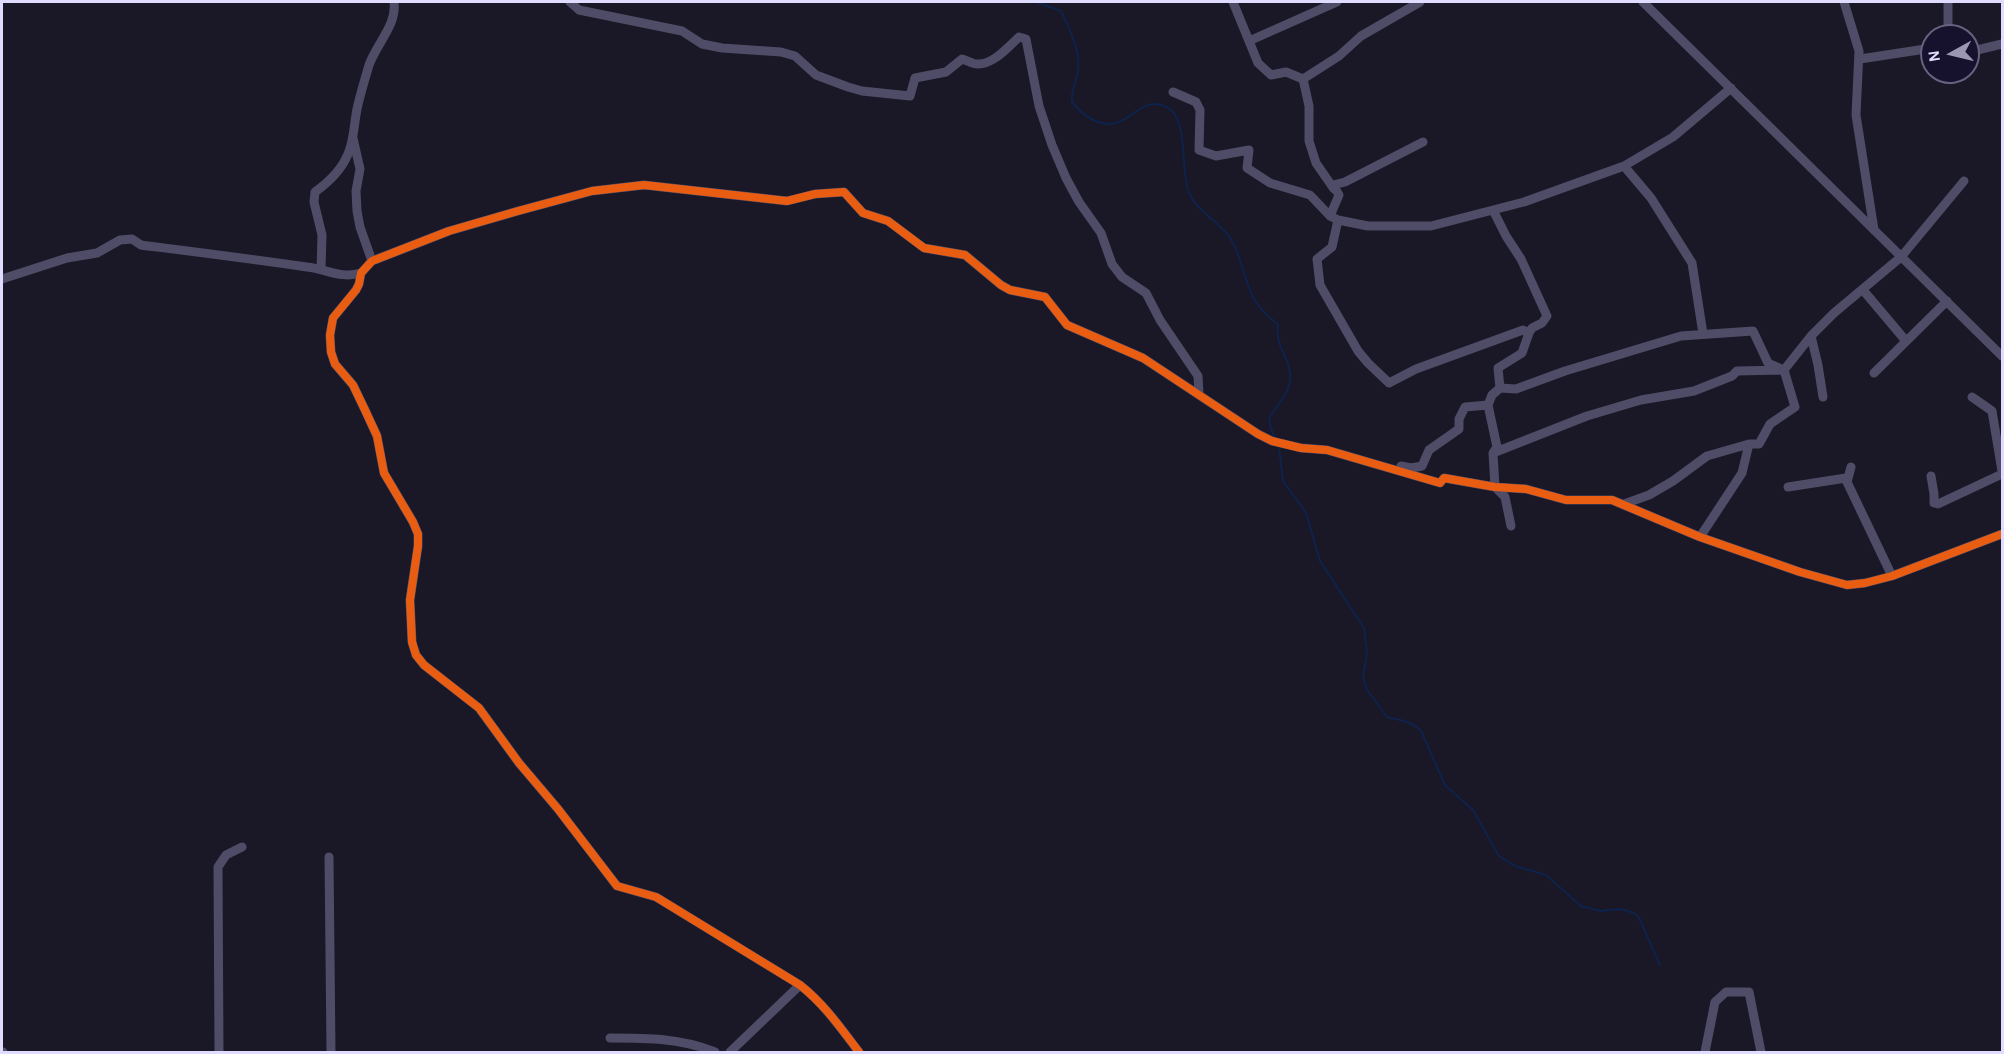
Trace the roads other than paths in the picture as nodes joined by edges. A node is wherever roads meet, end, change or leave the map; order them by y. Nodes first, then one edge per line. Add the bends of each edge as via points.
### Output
1 (394, 2) edge
2 (570, 2) edge
3 (1233, 2) edge
4 (1337, 2) edge
5 (1420, 2) edge
6 (1644, 2) edge
7 (1844, 2) edge
8 (1948, 2) edge
9 (1948, 24) edge
10 (1249, 41) junction
11 (2002, 44) edge
12 (1980, 49) edge
13 (1920, 50) edge
14 (1860, 59) junction
15 (1303, 79) junction
16 (1731, 88) junction
17 (1173, 92) dead end
18 (353, 137) junction
19 (1423, 142) dead end
20 (1624, 166) junction
21 (1964, 181) dead end
22 (1339, 195) junction
23 (1493, 210) junction
24 (1334, 218) junction
25 (1874, 230) junction
26 (1901, 257) junction
27 (372, 261) junction
28 (321, 270) junction
29 (361, 273) junction
30 (2, 279) edge
31 (1863, 290) junction
32 (1947, 301) junction
33 (1529, 333) junction
34 (1703, 334) junction
35 (1811, 336) junction
36 (1906, 341) junction
37 (2002, 356) edge
38 (1784, 370) junction
39 (1874, 373) dead end
40 (1500, 388) junction
41 (1199, 394) junction
42 (1823, 397) dead end
43 (1972, 397) dead end
44 (1488, 405) junction
45 (1749, 444) junction
46 (1492, 453) junction
47 (1372, 464) junction
48 (1851, 468) dead end
49 (2002, 472) edge
50 (1931, 476) dead end
51 (1846, 478) junction
52 (1495, 487) junction
53 (1788, 487) dead end
54 (1624, 504) junction
55 (1511, 526) dead end
56 (2002, 534) edge
57 (1700, 537) junction
58 (1893, 576) junction
59 (242, 846) dead end
60 (329, 857) dead end
61 (800, 985) junction
62 (610, 1038) dead end
63 (219, 1053) edge
64 (331, 1053) edge
65 (715, 1053) edge
66 (730, 1053) edge
67 (859, 1053) edge
68 (1705, 1053) edge
69 (1761, 1053) edge

1 - 18 street via 390,26 370,63
2 - 41 street via 579,10 682,31 702,44 781,52 795,56 816,75 848,87 910,96 915,78 946,72 962,59 977,64 990,60 1019,38 1026,39 1039,106 1066,178 1101,232 1112,264 1122,277 1146,293 1198,376
3 - 10 street
4 - 10 street
5 - 15 street via 1360,36 1339,56
6 - 16 street
7 - 14 street
8 - 9 street
10 - 15 street via 1258,63 1271,75 1286,72
11 - 12 street
13 - 14 street
14 - 25 street via 1856,115
15 - 22 street via 1309,106 1309,141 1316,164
16 - 20 street via 1673,138
16 - 25 street
17 - 24 street via 1196,102 1200,110 1199,150 1216,156 1249,150 1247,168 1270,183 1310,195
18 - 27 street via 360,169 357,211
18 - 28 street via 337,173 315,192 322,235
19 - 22 street via 1334,185
20 - 23 street
20 - 34 street via 1651,198 1692,263
21 - 26 street
22 - 24 street
23 - 24 street via 1431,225 1368,226
23 - 33 street via 1545,308 1546,319
24 - 33 street via 1332,247 1317,259 1320,285 1358,351 1389,383 1416,369 1523,330
25 - 26 street
26 - 31 street
26 - 32 street
27 - 29 street
27 - 41 street via 449,231 592,191 644,185 787,201 844,192 863,213 888,221 924,248 965,255 1010,290 1045,297 1067,325 1143,358
28 - 29 street via 349,276
28 - 30 street via 141,245 132,239 120,240 97,253 67,258
29 - 61 street via 356,290 333,318 331,352 365,410 377,436 384,473 418,534 410,600 416,654 424,665 479,708 616,886 656,897
31 - 35 street
31 - 36 street
32 - 36 street
32 - 37 street
33 - 40 street via 1521,353 1498,368
34 - 38 street via 1753,331 1768,363
34 - 40 street via 1681,336 1516,389
35 - 38 street
35 - 42 street
36 - 39 street
38 - 45 street via 1795,407 1770,424 1759,444
38 - 46 street via 1737,371 1694,391 1641,400 1587,416
40 - 44 street
41 - 47 street via 1272,441 1327,450
43 - 49 street via 1992,411
44 - 46 street via 1497,447
44 - 47 street via 1465,406 1459,429 1429,450 1422,466
45 - 54 street via 1707,456 1649,495
45 - 57 street via 1739,479
46 - 52 street
47 - 52 street via 1440,483 1444,478
48 - 51 street
49 - 50 street via 1938,504 1934,503
51 - 53 street
51 - 58 street
52 - 54 street via 1526,489 1566,500 1612,500
52 - 55 street via 1505,497
54 - 57 street
56 - 58 street
57 - 58 street via 1847,585
59 - 63 street via 226,855 218,867
60 - 64 street
61 - 66 street
61 - 67 street via 818,999
62 - 65 street via 662,1038
68 - 69 street via 1714,1002 1726,992 1749,992

